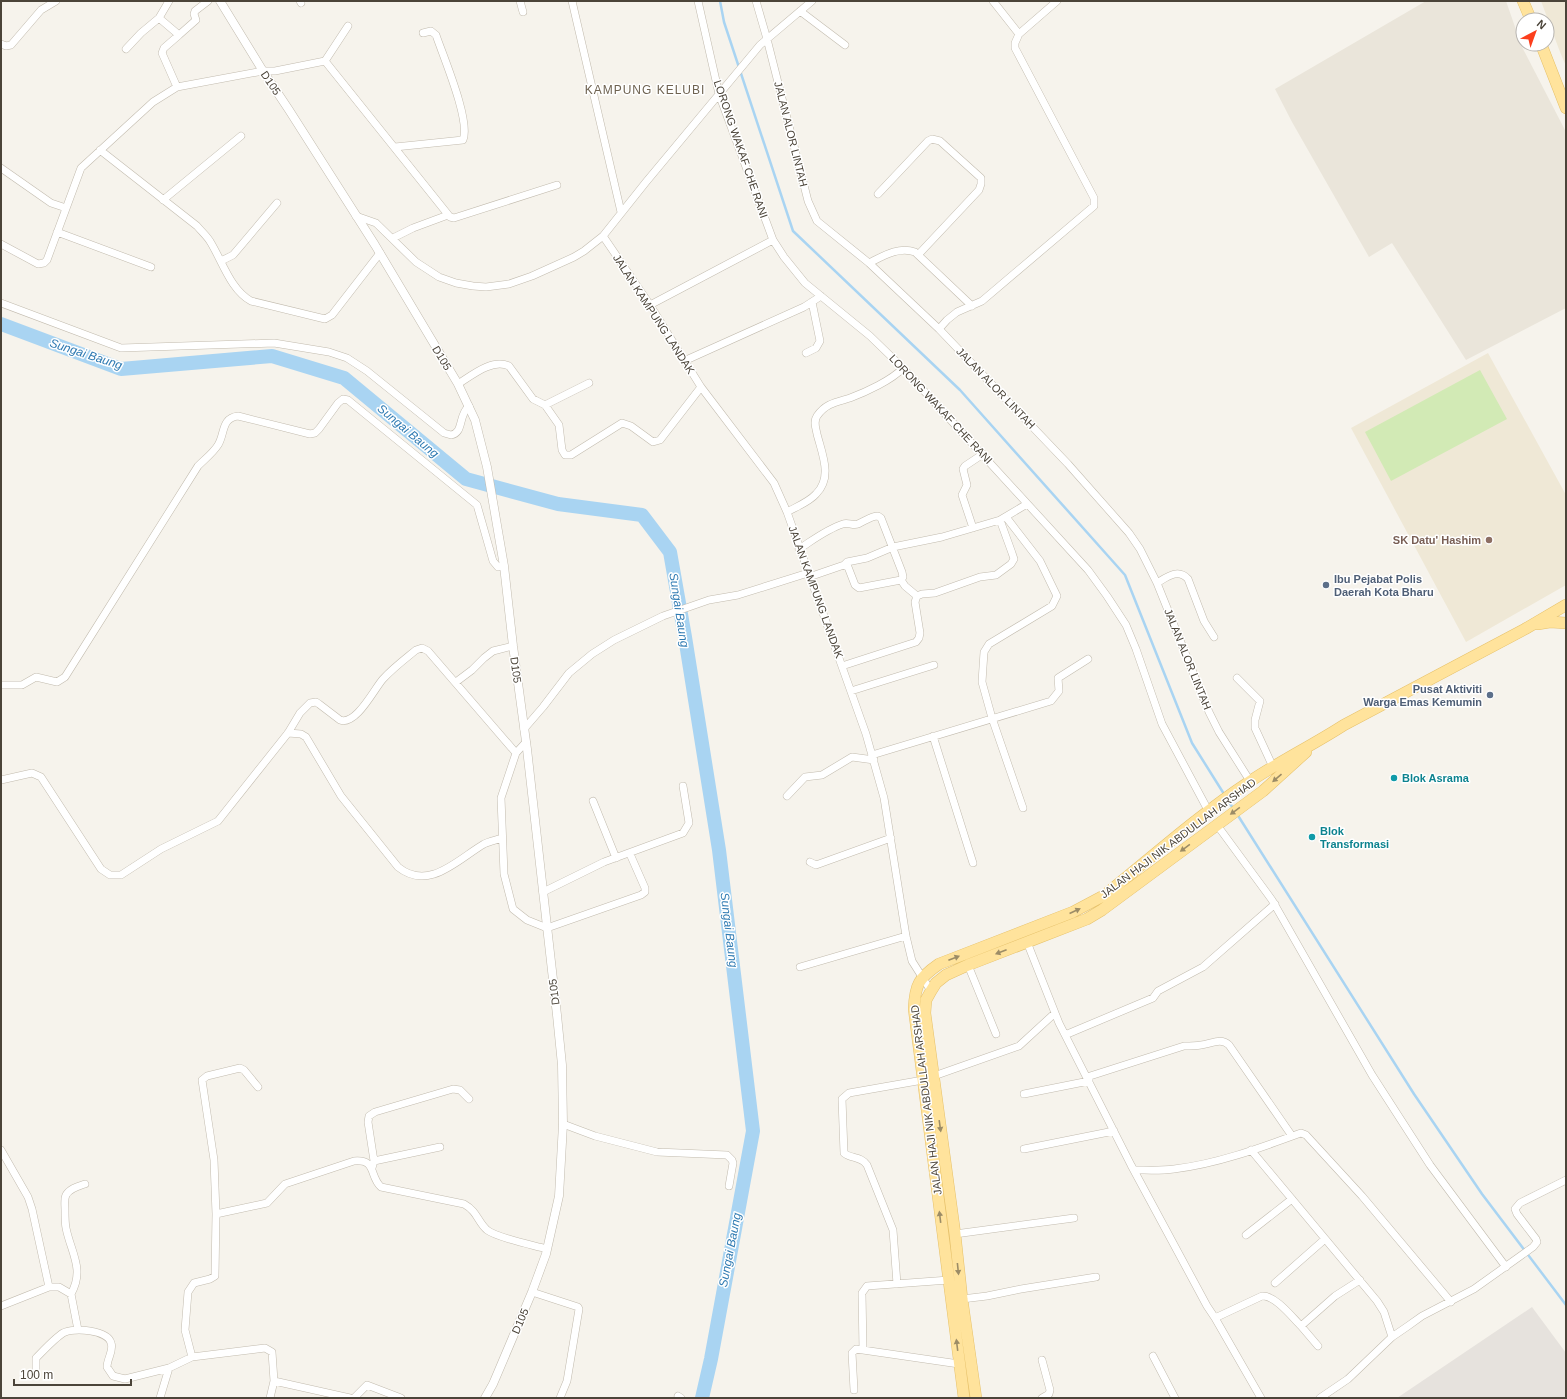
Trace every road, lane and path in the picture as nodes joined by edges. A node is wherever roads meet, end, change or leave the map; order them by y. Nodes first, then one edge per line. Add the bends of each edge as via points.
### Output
1 (56, 1) edge
2 (169, 1) edge
3 (208, 1) edge
4 (220, 1) edge
5 (520, 1) edge
6 (572, 1) edge
7 (698, 1) edge
8 (756, 1) edge
9 (812, 1) edge
10 (993, 1) edge
11 (1057, 1) edge
12 (1523, 1) edge
13 (1529, 1) edge
14 (800, 11) junction
15 (523, 12) dead end
16 (1528, 12) edge
17 (1531, 12) edge
18 (159, 18) junction
19 (348, 26) dead end
20 (423, 33) dead end
21 (1018, 34) junction
22 (179, 35) junction
23 (767, 39) junction
24 (1, 44) edge
25 (845, 45) dead end
26 (126, 49) dead end
27 (1544, 52) edge
28 (325, 61) junction
29 (262, 71) junction
30 (177, 87) junction
31 (719, 94) junction
32 (1566, 108) edge
33 (241, 136) dead end
34 (395, 147) junction
35 (100, 150) junction
36 (1, 168) edge
37 (557, 186) dead end
38 (878, 194) dead end
39 (163, 200) junction
40 (277, 203) dead end
41 (66, 208) junction
42 (621, 212) junction
43 (448, 215) junction
44 (356, 216) junction
45 (58, 232) junction
46 (603, 236) junction
47 (393, 238) junction
48 (774, 240) junction
49 (1, 244) edge
50 (380, 253) junction
51 (918, 255) junction
52 (221, 261) junction
53 (869, 263) junction
54 (151, 267) dead end
55 (821, 296) junction
56 (812, 302) junction
57 (1, 303) edge
58 (650, 305) junction
59 (972, 306) junction
60 (939, 329) junction
61 (806, 353) dead end
62 (684, 361) junction
63 (903, 368) junction
64 (589, 383) dead end
65 (458, 384) junction
66 (701, 387) junction
67 (545, 405) junction
68 (469, 406) junction
69 (983, 454) junction
70 (1027, 504) junction
71 (787, 512) junction
72 (1003, 518) junction
73 (973, 528) junction
74 (893, 547) junction
75 (799, 549) junction
76 (844, 565) junction
77 (504, 566) junction
78 (809, 575) junction
79 (901, 580) junction
80 (1157, 583) junction
81 (917, 596) junction
82 (1566, 605) edge
83 (1566, 623) edge
84 (1525, 629) junction
85 (1214, 637) dead end
86 (513, 646) junction
87 (1088, 659) dead end
88 (934, 665) dead end
89 (842, 666) junction
90 (1237, 678) dead end
91 (456, 682) junction
92 (1, 685) edge
93 (851, 691) junction
94 (992, 718) junction
95 (524, 729) junction
96 (288, 733) junction
97 (933, 736) junction
98 (526, 742) junction
99 (1317, 742) junction
100 (516, 753) junction
101 (873, 758) junction
102 (1273, 767) junction
103 (1, 780) edge
104 (1248, 783) junction
105 (683, 786) dead end
106 (787, 796) dead end
107 (593, 801) dead end
108 (1023, 808) dead end
109 (1209, 812) junction
110 (1217, 824) junction
111 (502, 838) junction
112 (891, 838) junction
113 (630, 854) junction
114 (616, 858) junction
115 (810, 862) dead end
116 (973, 863) dead end
117 (543, 892) junction
118 (1275, 904) junction
119 (547, 928) junction
120 (906, 936) junction
121 (1027, 942) junction
122 (968, 965) junction
123 (800, 967) dead end
124 (921, 978) junction
125 (931, 991) junction
126 (1055, 1013) junction
127 (996, 1034) dead end
128 (1065, 1035) junction
129 (934, 1076) junction
130 (1088, 1079) junction
131 (923, 1080) junction
132 (258, 1087) dead end
133 (1024, 1094) dead end
134 (469, 1099) dead end
135 (563, 1124) junction
136 (1114, 1131) junction
137 (1292, 1136) junction
138 (440, 1147) dead end
139 (1024, 1149) dead end
140 (1, 1150) edge
141 (1250, 1150) junction
142 (373, 1164) junction
143 (1134, 1170) junction
144 (1566, 1180) edge
145 (85, 1184) dead end
146 (729, 1186) dead end
147 (1292, 1199) junction
148 (216, 1214) junction
149 (1074, 1218) dead end
150 (955, 1234) junction
151 (1246, 1235) dead end
152 (1325, 1239) junction
153 (547, 1249) junction
154 (1509, 1265) junction
155 (1096, 1277) dead end
156 (949, 1280) junction
157 (1360, 1280) junction
158 (1275, 1283) dead end
159 (897, 1284) junction
160 (49, 1287) junction
161 (532, 1292) junction
162 (71, 1294) junction
163 (962, 1299) junction
164 (1451, 1302) junction
165 (1, 1306) edge
166 (1215, 1318) junction
167 (1301, 1326) junction
168 (78, 1330) junction
169 (1392, 1337) junction
170 (1318, 1346) dead end
171 (863, 1350) junction
172 (1153, 1356) dead end
173 (192, 1357) junction
174 (1042, 1360) dead end
175 (959, 1364) junction
176 (169, 1368) junction
177 (36, 1374) dead end
178 (274, 1381) junction
179 (854, 1390) dead end
180 (160, 1398) edge
181 (270, 1398) edge
182 (350, 1398) edge
183 (354, 1398) edge
184 (401, 1398) edge
185 (485, 1398) edge
186 (560, 1398) edge
187 (964, 1398) edge
188 (976, 1398) edge
189 (1042, 1398) edge
190 (1174, 1398) edge
191 (1261, 1398) edge
192 (1320, 1398) edge

1 - 24 street via 41,10 11,45
2 - 18 street
3 - 22 street via 195,10 196,20
4 - 29 street, D105
5 - 15 street
6 - 42 street
7 - 31 street, LORONG WAKAF CHE RANI
8 - 23 street, JALAN ALOR LINTAH
9 - 14 street
10 - 21 street
11 - 21 street
12 - 16 main road
13 - 17 main road
14 - 23 street
14 - 25 street
18 - 22 street
18 - 26 street
19 - 28 street
20 - 34 street via 431,31 436,35 463,116 465,135 463,140
21 - 59 street via 1015,48 1095,202 1091,209 982,301
22 - 30 street via 162,52
23 - 31 street
23 - 53 street, JALAN ALOR LINTAH via 808,201 817,221
27 - 32 main road
28 - 29 street via 275,71
28 - 34 street
29 - 30 street
29 - 44 street, D105
30 - 35 street via 153,102
31 - 42 street
31 - 48 street, LORONG WAKAF CHE RANI
33 - 39 street
34 - 43 street
35 - 39 street
35 - 41 street via 81,168
36 - 41 street via 48,201
37 - 43 street via 454,218
38 - 51 street via 932,139 940,140 980,178 979,190
39 - 52 street via 197,226 210,241
40 - 52 street via 233,255
41 - 45 street
42 - 46 street
43 - 47 street
44 - 47 street via 376,223
44 - 50 street, D105
45 - 49 street via 47,260 40,264
45 - 54 street
46 - 47 street via 579,254 532,276 509,284 486,287 456,283 439,277 416,262
46 - 58 street, JALAN KAMPUNG LANDAK
48 - 55 street, LORONG WAKAF CHE RANI via 801,278
48 - 58 street
50 - 52 street via 332,315 325,319 255,303 236,288
50 - 65 street, D105
51 - 53 street via 910,250 901,250
51 - 59 street
53 - 60 street, JALAN ALOR LINTAH
55 - 56 street
55 - 63 street, LORONG WAKAF CHE RANI via 870,336
56 - 61 street via 820,341 816,348
56 - 62 street
57 - 68 street via 121,348 274,343 329,352 347,358 367,371 444,433 452,435 460,429 462,415
58 - 62 street, JALAN KAMPUNG LANDAK
59 - 60 street via 957,312
60 - 80 street, JALAN ALOR LINTAH via 1114,515 1140,549
62 - 66 street, JALAN KAMPUNG LANDAK
63 - 69 street, LORONG WAKAF CHE RANI
63 - 71 street via 896,377 851,398 831,403 817,416 815,424 826,477 815,495
64 - 67 street
65 - 67 street via 488,367 504,364 509,366 533,399
65 - 68 street, D105
66 - 67 street via 660,440 653,442 631,426 622,423 571,455 565,455 562,450 559,425
66 - 71 street, JALAN KAMPUNG LANDAK via 774,483
68 - 77 street, D105 via 487,467
69 - 70 street, LORONG WAKAF CHE RANI
69 - 73 street via 962,470 967,485 962,495
70 - 72 street
70 - 109 street, LORONG WAKAF CHE RANI via 1088,570 1126,625 1162,724
71 - 75 street, JALAN KAMPUNG LANDAK
72 - 73 street
72 - 81 street via 1014,559 1011,564 996,576 980,577 935,593
72 - 94 street via 1040,561 1057,596 1051,607 986,647 982,682
73 - 74 street
74 - 75 street via 881,518 876,515 857,525 842,524
74 - 76 street
74 - 79 street via 902,572
75 - 78 street, JALAN KAMPUNG LANDAK
76 - 78 street
76 - 79 street via 848,567 855,585 860,588
77 - 86 street, D105
77 - 92 street via 498,567 493,561 477,506 348,400 343,399 338,403 319,430 310,434 233,416 225,425 218,445 198,466 65,677 56,682 36,677 22,685
78 - 89 street, JALAN KAMPUNG LANDAK
78 - 95 street via 708,601 663,616 614,640 569,673
79 - 81 street
80 - 85 street via 1172,574 1184,575 1188,579 1204,621
80 - 104 street, JALAN ALOR LINTAH via 1209,712
81 - 89 street via 915,602 920,633 916,642
82 - 84 main road, JALAN HAJI NIK ABDULLAH ARSHAD
83 - 84 main road via 1541,623
84 - 99 main road, JALAN HAJI NIK ABDULLAH ARSHAD via 1344,725
86 - 91 street via 493,651
86 - 95 street, D105
87 - 94 street via 1058,678 1059,691 1051,701
88 - 93 street
89 - 93 street, JALAN KAMPUNG LANDAK
90 - 102 street via 1260,701 1255,728
91 - 96 street via 428,650 419,648 382,680 360,711 351,719 340,720 313,702 300,713
91 - 100 street
93 - 101 street, JALAN KAMPUNG LANDAK
94 - 97 street
94 - 108 street
95 - 98 street, D105
96 - 103 street via 218,822 161,848 126,873 115,876 101,869 41,777 30,773
96 - 111 street via 306,737 341,796 405,873 427,876 447,869 485,843
97 - 101 street
97 - 116 street
98 - 100 street
98 - 117 street, D105
99 - 102 main road, JALAN HAJI NIK ABDULLAH ARSHAD
99 -> 110 main road, JALAN HAJI NIK ABDULLAH ARSHAD via 1254,797
100 - 111 street via 501,798
101 - 106 street via 852,757 822,775 805,777
101 - 112 street, JALAN KAMPUNG LANDAK
102 - 104 main road, JALAN HAJI NIK ABDULLAH ARSHAD
104 - 109 main road, JALAN HAJI NIK ABDULLAH ARSHAD
105 - 113 street via 689,823 684,833
107 - 114 street
124 -> 109 main road, JALAN HAJI NIK ABDULLAH ARSHAD via 939,964 1073,912 1105,895
110 - 118 street
110 -> 121 main road, JALAN HAJI NIK ABDULLAH ARSHAD via 1102,910 1087,919
111 - 119 street via 504,874 513,909 527,920
112 - 115 street via 816,865
112 - 120 street, JALAN KAMPUNG LANDAK
113 - 114 street
113 - 119 street via 644,884 643,894
114 - 117 street
117 - 119 street, D105
118 - 128 street via 1203,967 1158,991 1153,998
118 - 154 street via 1376,1082 1430,1165
119 - 135 street, D105 via 562,1065
120 - 123 street
120 - 124 street, JALAN KAMPUNG LANDAK via 912,961
121 -> 122 main road, JALAN HAJI NIK ABDULLAH ARSHAD
121 - 126 street
122 - 125 main road, JALAN HAJI NIK ABDULLAH ARSHAD via 946,975
122 - 127 street
124 - 125 street, JALAN KAMPUNG LANDAK
124 - 131 main road, JALAN HAJI NIK ABDULLAH ARSHAD via 914,991 914,1009
125 - 129 main road, JALAN HAJI NIK ABDULLAH ARSHAD via 926,1000 925,1013
126 - 128 street
126 - 129 street via 1019,1046
128 - 130 street
129 -> 150 main road, JALAN HAJI NIK ABDULLAH ARSHAD
130 - 133 street
130 - 136 street
130 - 137 street via 1184,1046 1224,1041
156 -> 131 main road, JALAN HAJI NIK ABDULLAH ARSHAD
131 - 159 street via 849,1094 842,1099 844,1153 866,1164 893,1230
132 - 148 street via 240,1068 206,1076 202,1080 214,1160
134 - 142 street via 460,1090 453,1089 375,1112 368,1122
135 - 146 street via 595,1136 657,1152 727,1155 733,1163
135 - 153 street, D105 via 559,1196
136 - 139 street
136 - 143 street
137 - 141 street
137 - 164 street via 1303,1133 1309,1136
138 - 142 street
140 - 160 street via 28,1197
141 - 143 street via 1210,1162 1173,1169
141 - 147 street
142 - 148 street via 361,1160 354,1161 285,1184 267,1203
142 - 153 street via 376,1183 382,1187 464,1204 471,1208 483,1226 493,1233
143 - 166 street
144 - 154 street via 1517,1206 1517,1214 1537,1242
145 - 162 street via 70,1191 65,1200 66,1228 78,1277
147 - 151 street
147 - 152 street
148 - 173 street via 214,1276 194,1283 188,1292 186,1330
149 - 150 street
150 -> 163 main road, JALAN HAJI NIK ABDULLAH ARSHAD
152 - 157 street
152 - 158 street
153 - 161 street, D105
154 - 164 street via 1474,1290
155 - 163 street
156 - 159 street
175 -> 156 main road, JALAN HAJI NIK ABDULLAH ARSHAD
157 - 167 street via 1335,1296
157 - 169 street via 1384,1312
159 - 171 street via 867,1286 862,1293
160 - 162 street via 59,1287
160 - 165 street
161 - 185 street, D105
161 - 186 street via 579,1309 567,1381
162 - 168 street
163 - 188 main road, JALAN HAJI NIK ABDULLAH ARSHAD
164 - 169 street via 1422,1316
166 - 167 street via 1267,1296
166 - 191 street
167 - 170 street
168 - 176 street via 99,1333 111,1340 107,1365 113,1376 125,1379
168 - 177 street via 63,1333 37,1357
169 - 192 street via 1348,1379
171 - 175 street
171 - 179 street via 856,1349 852,1353
172 - 190 street
173 - 176 street
173 - 178 street via 265,1348 272,1352
174 - 189 street via 1050,1390 1049,1394
175 - 187 main road, JALAN HAJI NIK ABDULLAH ARSHAD
176 - 180 street
178 - 181 street
178 - 182 street
183 - 184 street via 367,1385

